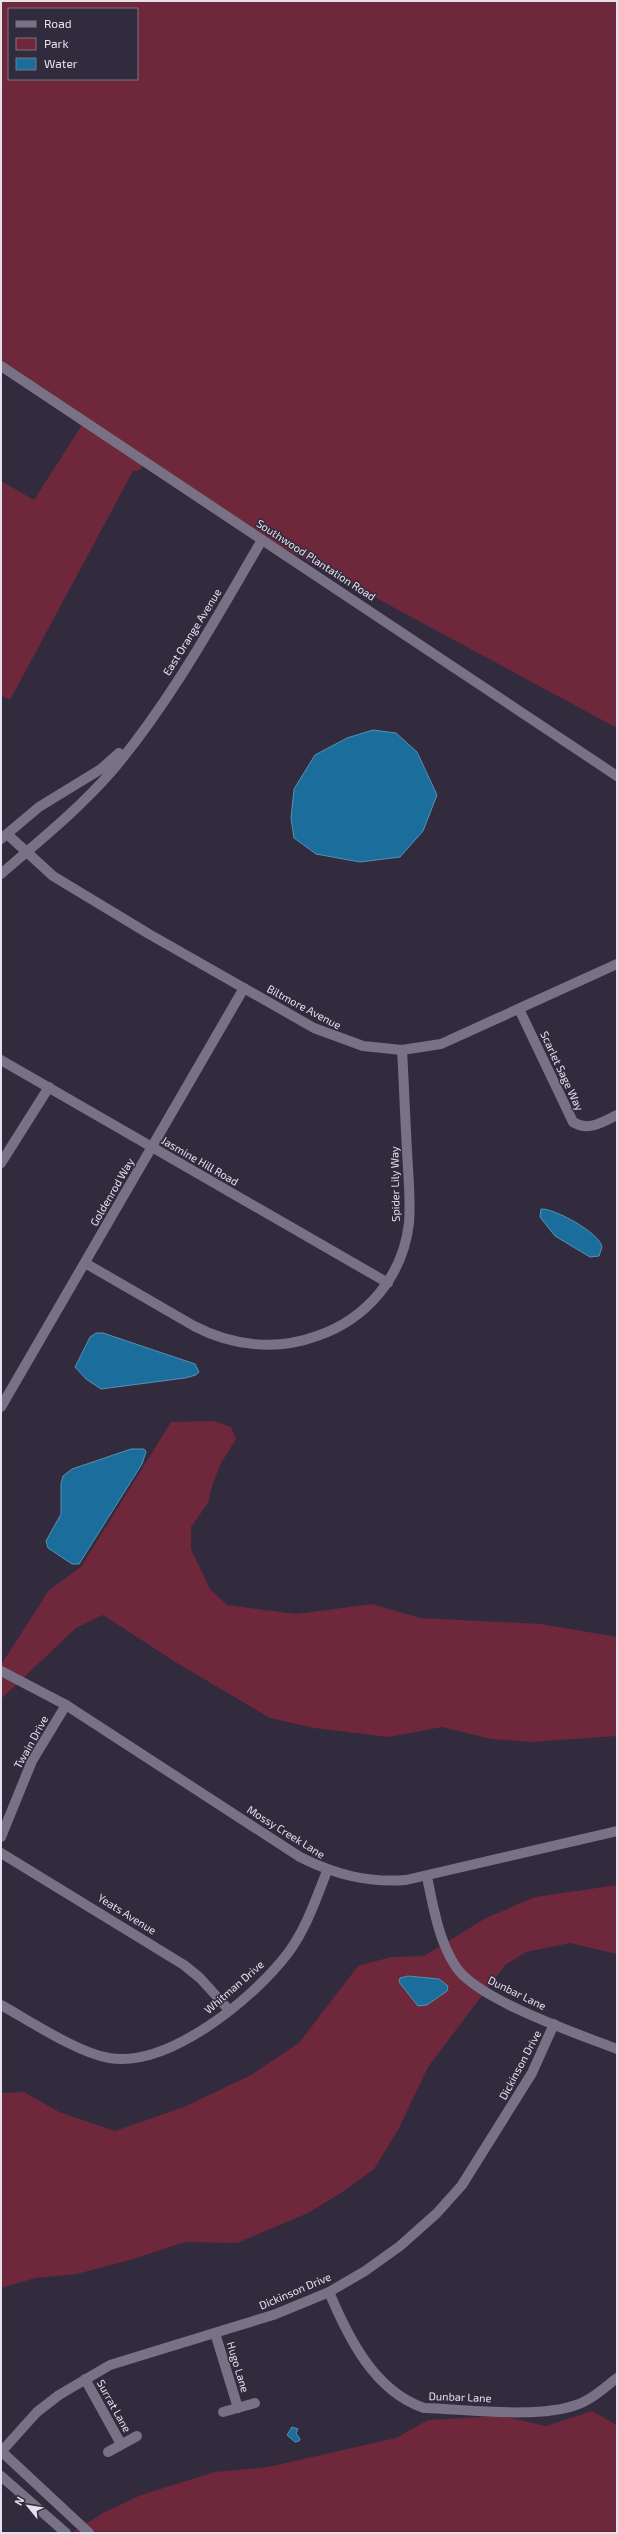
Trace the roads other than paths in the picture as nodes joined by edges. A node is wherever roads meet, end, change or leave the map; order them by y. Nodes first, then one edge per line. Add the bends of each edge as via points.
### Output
1 (1, 366) edge
2 (262, 540) junction
3 (140, 735) junction
4 (617, 776) edge
5 (4, 836) edge
6 (26, 852) junction
7 (1, 874) edge
8 (617, 964) edge
9 (244, 988) junction
10 (519, 1008) junction
11 (402, 1050) junction
12 (1, 1060) edge
13 (49, 1087) junction
14 (617, 1115) edge
15 (152, 1147) junction
16 (1, 1163) edge
17 (85, 1263) junction
18 (388, 1283) junction
19 (1, 1407) edge
20 (1, 1671) edge
21 (66, 1705) junction
22 (617, 1831) edge
23 (1, 1837) edge
24 (1, 1853) edge
25 (327, 1871) junction
26 (427, 1877) junction
27 (1, 2005) edge
28 (229, 2010) junction
29 (554, 2024) junction
30 (617, 2049) edge
31 (329, 2292) junction
32 (215, 2333) junction
33 (617, 2378) edge
34 (85, 2380) junction
35 (254, 2403) dead end
36 (238, 2408) junction
37 (223, 2412) dead end
38 (137, 2436) dead end
39 (121, 2444) junction
40 (1, 2451) edge
41 (108, 2452) dead end
42 (1, 2476) edge
43 (66, 2533) edge
44 (89, 2533) edge

1 - 2 street, Southwood Plantation Road
2 - 3 street, East Orange Avenue via 193,656
2 - 4 street, Southwood Plantation Road
3 - 5 street, East Orange Avenue via 102,769 39,806
3 - 6 street, East Orange Avenue via 81,804
5 - 6 street, Biltmore Avenue
6 - 7 street, East Orange Avenue
6 - 9 street, Biltmore Avenue via 53,876
8 - 10 street, Biltmore Avenue
9 - 11 street, Biltmore Avenue via 333,1037 363,1046
9 - 15 street, Goldenrod Way
10 - 11 street, Biltmore Avenue via 441,1044
10 - 14 street, Scarlet Sage Way via 573,1122 584,1127 592,1126
11 - 18 street, Spider Lily Way via 409,1222 400,1257
12 - 13 street, Jasmine Hill Road
13 - 15 street, Jasmine Hill Road
13 - 16 street
15 - 17 street, Goldenrod Way
15 - 18 street, Jasmine Hill Road
17 - 18 street, Spider Lily Way via 210,1335 233,1341 268,1345 308,1340 340,1326 368,1306
17 - 19 street, Goldenrod Way
20 - 21 street, Mossy Creek Lane
21 - 23 street, Twain Drive via 32,1761
21 - 25 street, Mossy Creek Lane via 300,1857
22 - 26 street, Mossy Creek Lane
24 - 28 street, Yeats Avenue via 184,1965 200,1978
25 - 26 street, Mossy Creek Lane via 379,1881
25 - 28 street, Whitman Drive via 304,1926 288,1953
26 - 29 street, Dunbar Lane via 443,1940 456,1967 486,1993
27 - 28 street, Whitman Drive via 83,2049 108,2058 124,2060 140,2059 164,2051 195,2035
29 - 30 street, Dunbar Lane
29 - 31 street, Dickinson Drive via 532,2073 462,2185 437,2213 400,2246
31 - 32 street, Dickinson Drive via 273,2315
31 - 33 street, Dunbar Lane via 346,2332 384,2384 410,2403 424,2408 548,2412 577,2405
32 - 34 street, Dickinson Drive via 110,2365
32 - 36 street, Hugo Lane
34 - 39 street, Surrat Lane
34 - 40 street, Dickinson Drive via 37,2412
35 - 36 street
36 - 37 street
38 - 39 street
39 - 41 street
40 - 44 street
42 - 43 street

